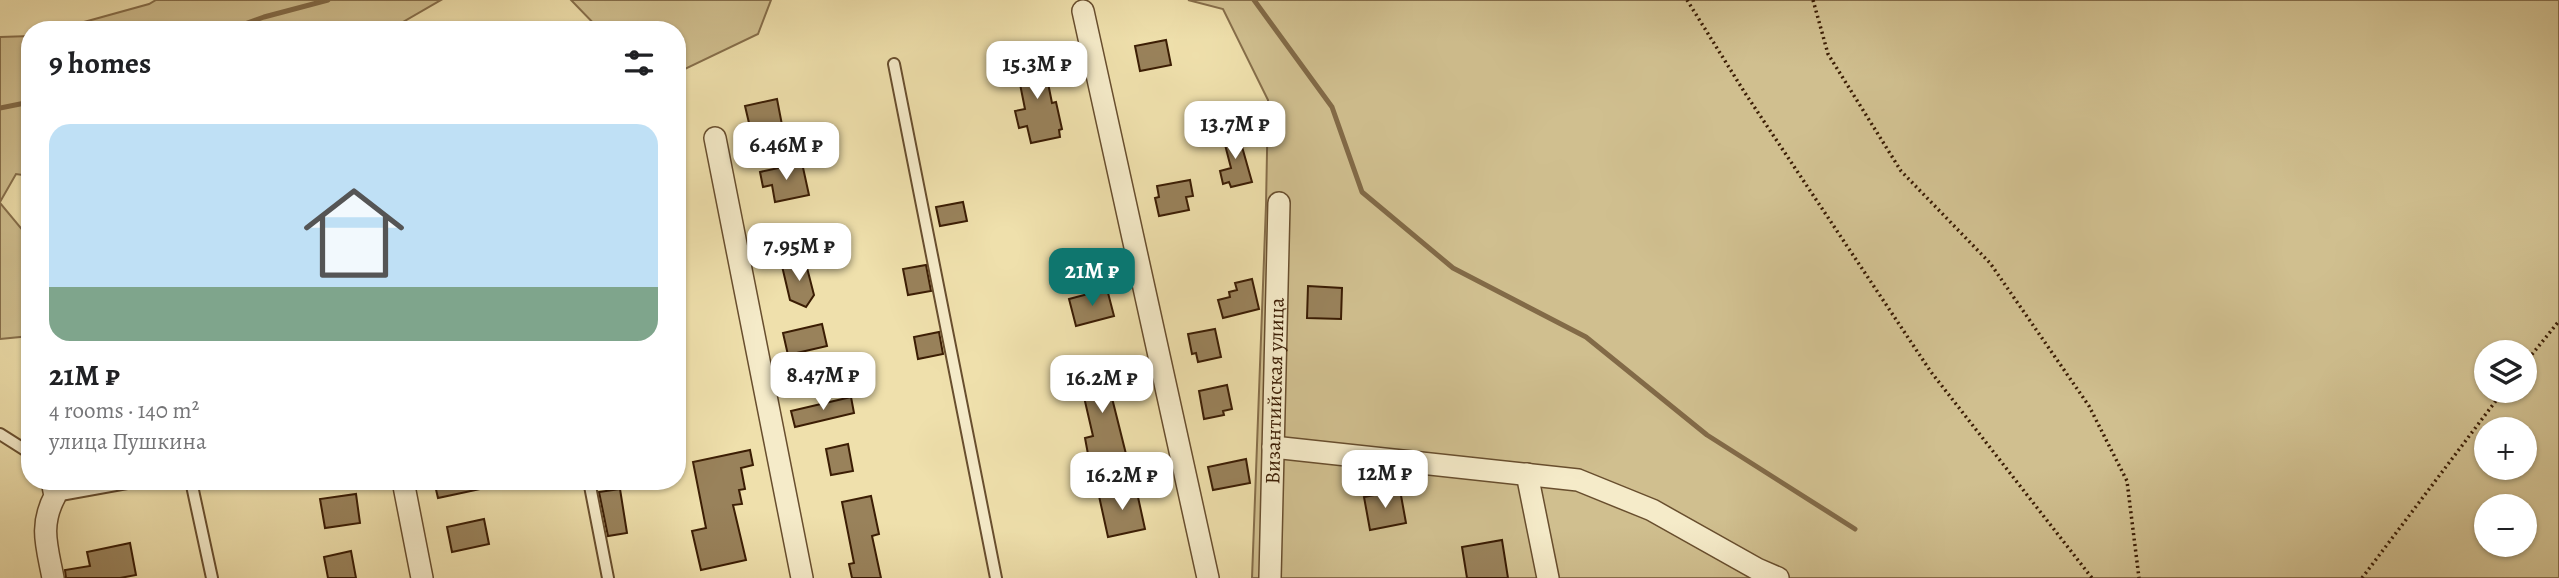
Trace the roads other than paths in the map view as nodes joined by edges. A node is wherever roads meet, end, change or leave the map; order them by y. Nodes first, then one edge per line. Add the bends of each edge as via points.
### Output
1 (1083, 11) dead end
2 (894, 64) dead end
3 (715, 138) dead end
4 (1279, 203) dead end
5 (0, 434) edge
6 (21, 447) edge
7 (1273, 447) junction
8 (1527, 474) junction
9 (54, 490) edge
10 (193, 490) edge
11 (405, 490) edge
12 (591, 490) edge
13 (54, 578) edge
14 (212, 578) edge
15 (422, 578) edge
16 (608, 578) edge
17 (802, 578) edge
18 (996, 578) edge
19 (1208, 578) edge
20 (1270, 578) edge
21 (1548, 578) edge
22 (1777, 578) edge

1 - 19 street
2 - 18 lane
3 - 17 street
4 - 7 street, Византийская улица
5 - 6 lane
7 - 8 street
7 - 20 street, Византийская улица
8 - 21 street
8 - 22 street via 1578,480 1652,510
9 - 13 street via 44,534
10 - 14 lane
11 - 15 street
12 - 16 lane

